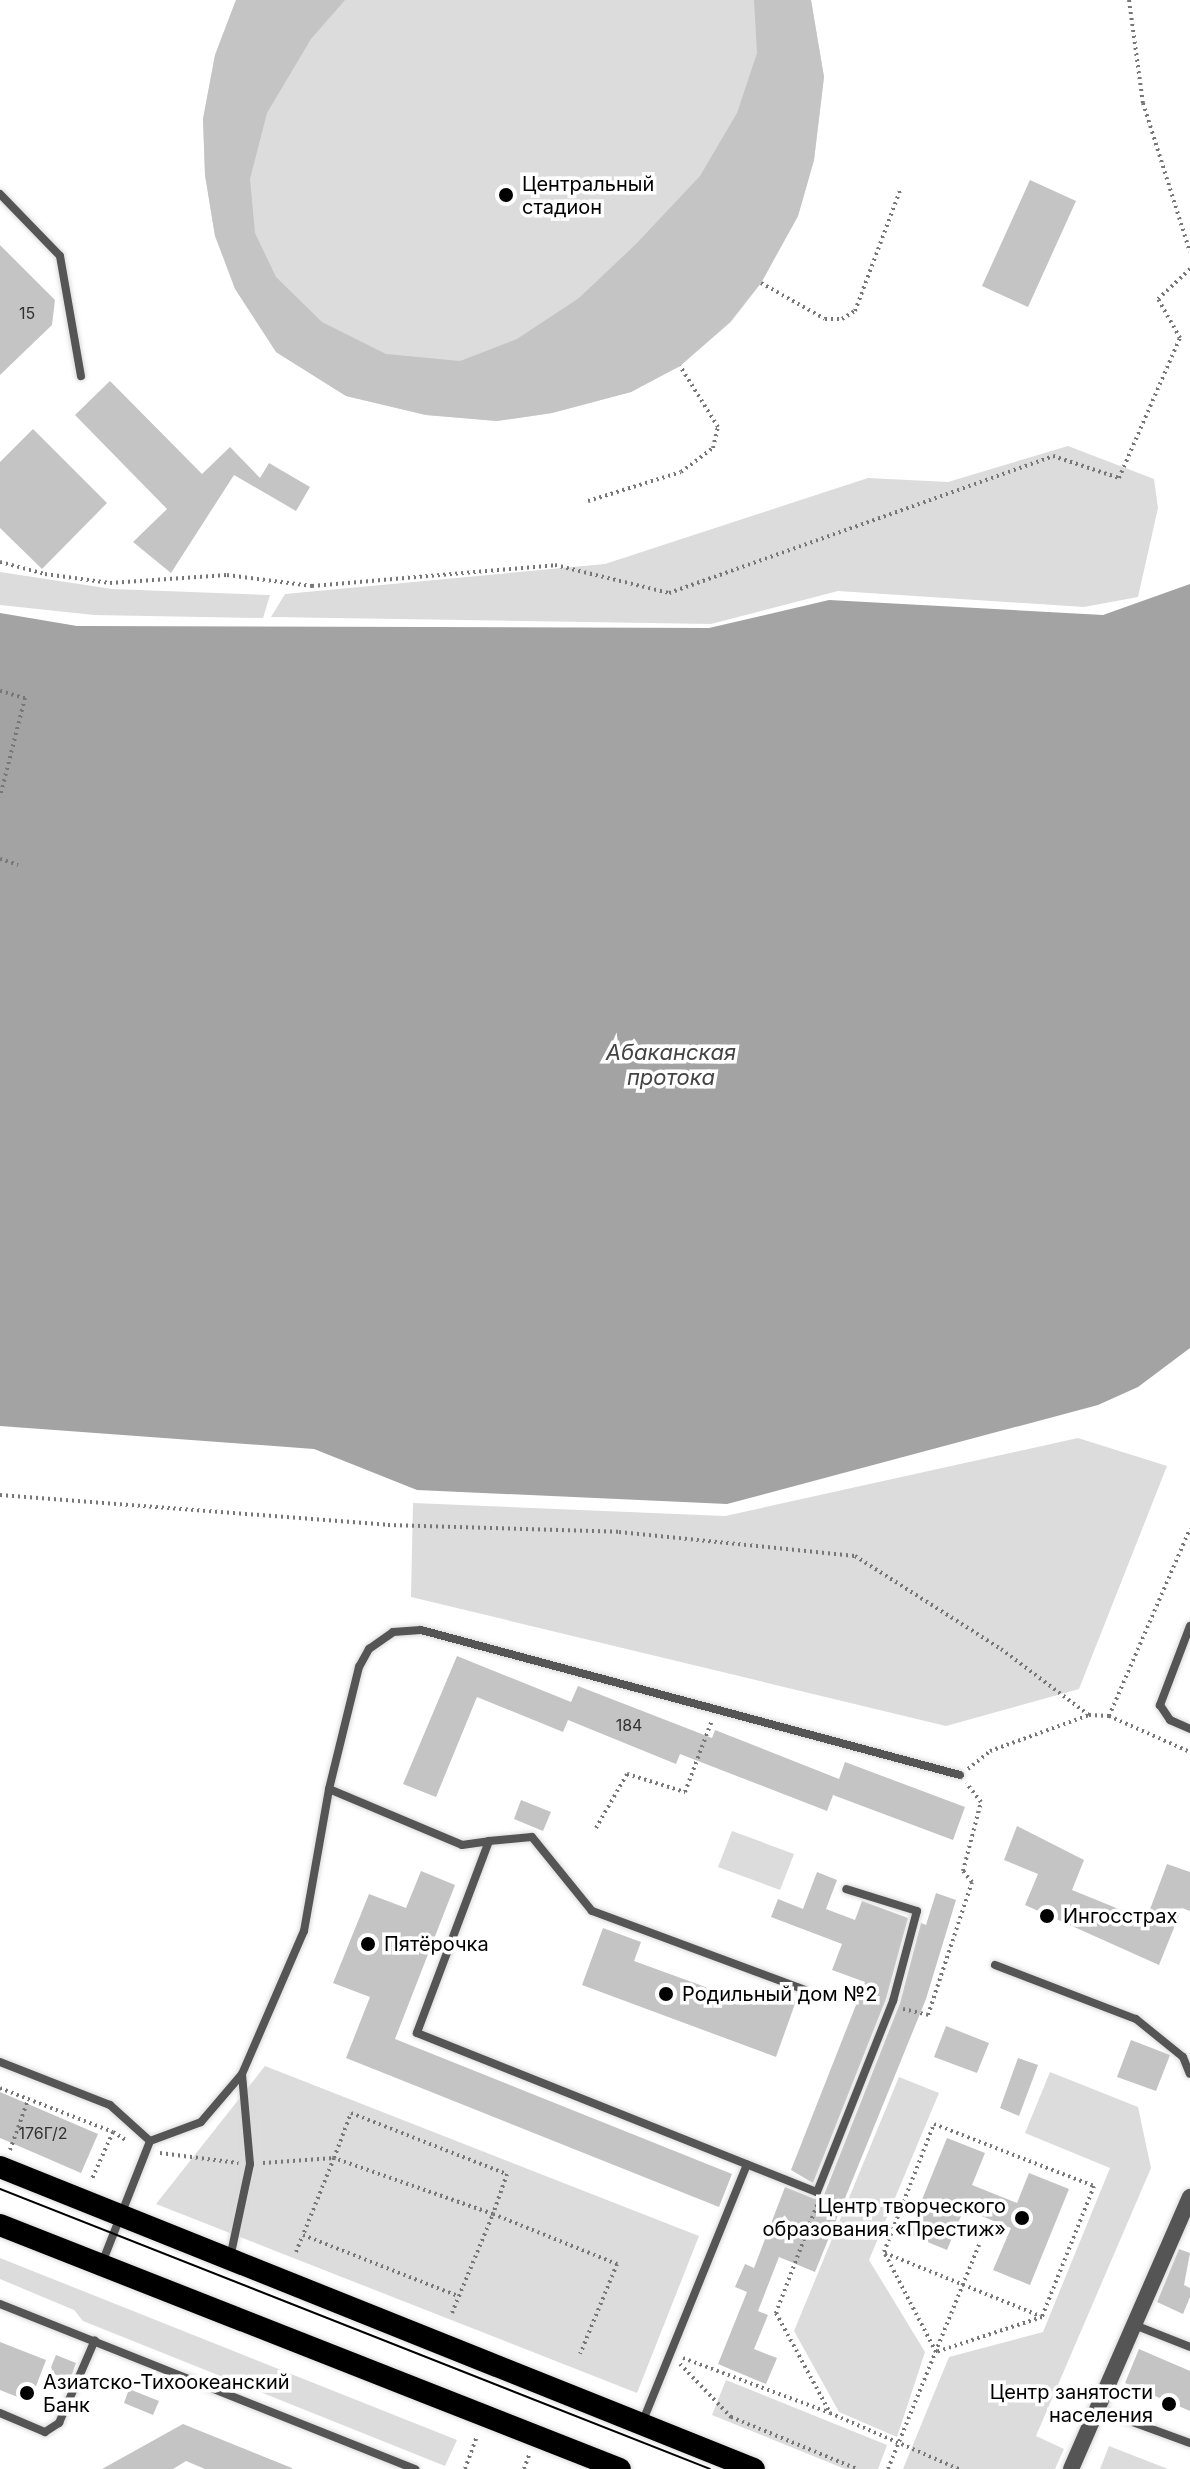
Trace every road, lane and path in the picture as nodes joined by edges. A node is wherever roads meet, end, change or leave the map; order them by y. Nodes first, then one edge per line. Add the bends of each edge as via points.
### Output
1 (1129, 0) edge
2 (901, 188) dead end
3 (0, 194) edge
4 (1190, 252) edge
5 (1190, 269) edge
6 (761, 283) dead end
7 (680, 366) dead end
8 (81, 376) dead end
9 (588, 501) dead end
10 (0, 562) edge
11 (0, 691) edge
12 (0, 797) edge
13 (0, 859) edge
14 (18, 865) dead end
15 (0, 1495) edge
16 (1190, 1529) edge
17 (1190, 1626) edge
18 (717, 1707) junction
19 (1089, 1715) junction
20 (1109, 1716) junction
21 (1190, 1729) edge
22 (1190, 1752) edge
23 (960, 1775) junction
24 (329, 1789) junction
25 (596, 1828) dead end
26 (489, 1841) junction
27 (846, 1889) dead end
28 (995, 1965) dead end
29 (805, 1990) dead end
30 (895, 2007) dead end
31 (0, 2062) edge
32 (242, 2074) junction
33 (1190, 2074) edge
34 (0, 2088) edge
35 (29, 2100) junction
36 (113, 2132) junction
37 (150, 2141) junction
38 (0, 2146) edge
39 (146, 2151) junction
40 (24, 2156) dead end
41 (334, 2158) junction
42 (5, 2159) edge
43 (250, 2164) junction
44 (747, 2165) junction
45 (78, 2177) dead end
46 (1190, 2197) edge
47 (819, 2200) dead end
48 (493, 2214) junction
49 (120, 2215) junction
50 (0, 2225) edge
51 (303, 2235) junction
52 (979, 2245) dead end
53 (296, 2252) dead end
54 (884, 2252) junction
55 (230, 2258) junction
56 (101, 2266) junction
57 (963, 2286) junction
58 (458, 2296) junction
59 (0, 2304) edge
60 (452, 2313) dead end
61 (1042, 2317) junction
62 (1131, 2323) junction
63 (95, 2340) junction
64 (1190, 2347) edge
65 (936, 2352) junction
66 (580, 2354) dead end
67 (670, 2354) junction
68 (1095, 2409) junction
69 (0, 2413) edge
70 (830, 2413) junction
71 (641, 2424) junction
72 (477, 2436) dead end
73 (1190, 2443) edge
74 (899, 2444) junction
75 (529, 2455) dead end
76 (415, 2469) edge
77 (465, 2469) edge
78 (524, 2469) edge
79 (620, 2469) edge
80 (754, 2469) edge
81 (857, 2469) edge
82 (888, 2469) edge
83 (959, 2469) edge
84 (1071, 2469) edge

1 - 4 path via 1143,103
2 - 6 path via 855,311 842,319 825,319
3 - 8 lane via 60,256
5 - 10 path via 1158,299 1180,338 1119,478 1053,456 669,593 555,565 312,586 227,575 110,583
7 - 9 path via 718,427 713,448 681,472
11 - 12 path via 25,698
13 - 14 path
15 - 19 path via 388,1525 619,1532 855,1556 1001,1649
16 - 20 path
17 - 21 lane via 1160,1705 1170,1720
18 - 23 lane
18 - 24 lane via 421,1630 393,1632 369,1649 359,1667
18 - 25 path via 685,1792 627,1774
19 - 20 path
19 - 23 path via 990,1751
20 - 22 path
23 - 30 path via 981,1802 963,1871 972,1882 928,2015
24 - 26 lane via 462,1845
24 - 32 lane via 304,1931
26 - 29 lane via 532,1837 592,1911
26 - 44 lane via 417,2033
27 - 44 lane via 917,1911 893,2001 817,2192
28 - 33 lane via 1136,2019 1183,2057
31 - 37 lane via 110,2105
32 - 37 lane via 201,2122
32 - 43 lane
34 - 35 path
35 - 36 path
35 - 42 path
36 - 39 path
36 - 45 path via 91,2182
37 - 39 lane
38 - 42 path
39 - 43 path
39 - 49 lane
40 - 42 path
41 - 43 path
41 - 48 path
41 - 48 path via 351,2113 507,2174
41 - 51 path
42 - 49 highway
43 - 55 lane
44 - 67 lane
46 - 62 street
47 - 70 path via 776,2313
48 - 58 path
48 - 66 path via 617,2264
49 - 55 highway
49 - 56 lane
50 - 56 highway
51 - 53 path
51 - 58 path
52 - 57 path
54 - 57 path
54 - 61 path via 934,2124 1094,2186
54 - 65 path
55 - 71 highway
56 - 79 highway
57 - 61 path
57 - 65 path
58 - 60 path
59 - 63 lane
61 - 65 path
62 - 64 lane
62 - 68 street
63 - 69 lane via 59,2423 45,2432
63 - 76 lane
65 - 74 path
67 - 70 path
67 - 71 lane
67 - 81 path via 731,2417
68 - 73 lane
68 - 84 street
70 - 74 path
71 - 80 highway
72 - 77 path
74 - 82 path
74 - 83 path
75 - 78 path

